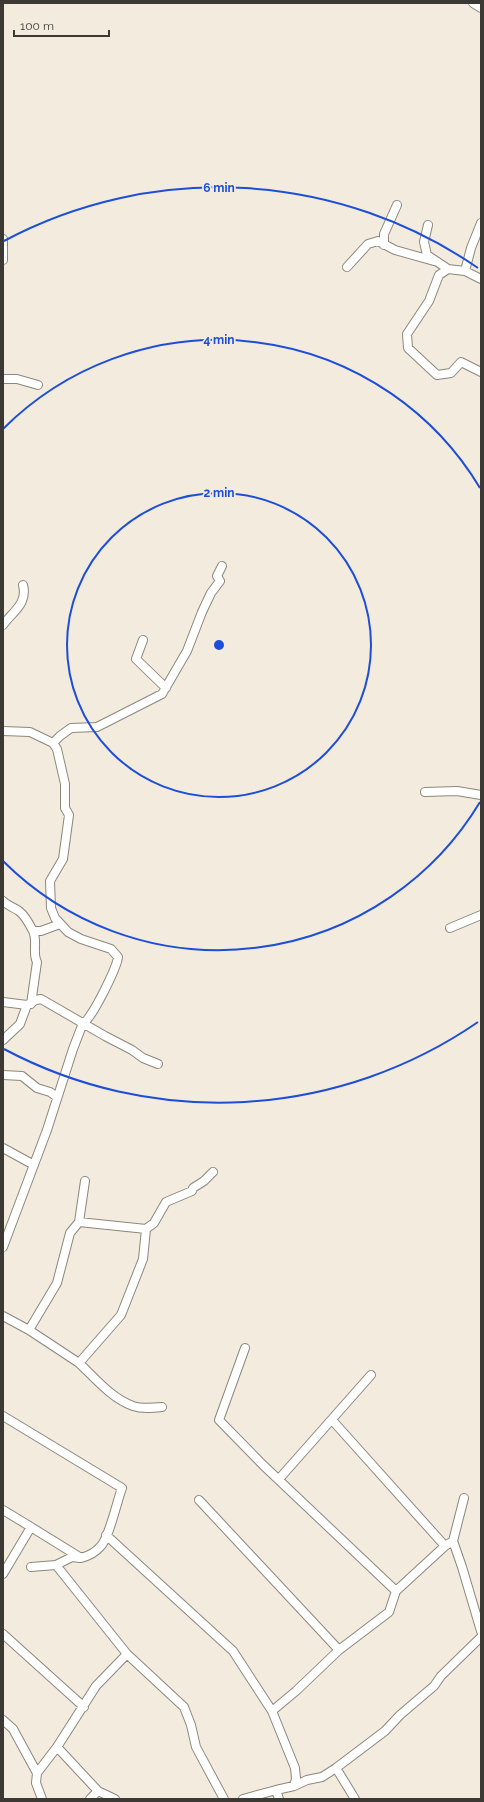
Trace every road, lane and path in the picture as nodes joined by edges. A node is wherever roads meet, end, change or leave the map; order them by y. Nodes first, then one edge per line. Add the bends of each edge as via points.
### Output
1 (473, 3) edge
2 (481, 8) edge
3 (397, 205) dead end
4 (481, 223) edge
5 (428, 226) dead end
6 (3, 239) edge
7 (384, 245) junction
8 (3, 260) edge
9 (434, 261) junction
10 (347, 267) dead end
11 (448, 269) junction
12 (465, 271) junction
13 (481, 280) edge
14 (481, 372) edge
15 (3, 379) edge
16 (38, 385) dead end
17 (222, 566) dead end
18 (23, 585) dead end
19 (3, 625) edge
20 (143, 640) dead end
21 (166, 688) junction
22 (3, 731) edge
23 (53, 743) junction
24 (424, 792) dead end
25 (481, 795) edge
26 (3, 901) edge
27 (481, 914) edge
28 (60, 924) junction
29 (450, 928) dead end
30 (34, 931) junction
31 (3, 1002) edge
32 (29, 1004) junction
33 (82, 1023) junction
34 (3, 1040) edge
35 (158, 1064) dead end
36 (3, 1075) edge
37 (57, 1097) junction
38 (3, 1148) edge
39 (34, 1165) junction
40 (213, 1172) dead end
41 (86, 1181) dead end
42 (79, 1222) junction
43 (146, 1229) junction
44 (3, 1247) edge
45 (3, 1316) edge
46 (29, 1330) junction
47 (245, 1348) dead end
48 (79, 1363) junction
49 (371, 1375) dead end
50 (162, 1407) dead end
51 (3, 1416) edge
52 (332, 1420) junction
53 (279, 1479) junction
54 (464, 1498) dead end
55 (199, 1500) dead end
56 (3, 1510) edge
57 (31, 1527) junction
58 (106, 1535) junction
59 (452, 1541) junction
60 (445, 1546) junction
61 (81, 1558) junction
62 (56, 1566) junction
63 (31, 1567) dead end
64 (3, 1574) edge
65 (396, 1591) junction
66 (481, 1631) edge
67 (3, 1634) edge
68 (481, 1637) edge
69 (339, 1650) junction
70 (127, 1654) junction
71 (84, 1707) junction
72 (272, 1711) junction
73 (3, 1720) edge
74 (57, 1747) junction
75 (336, 1768) junction
76 (37, 1773) junction
77 (295, 1783) junction
78 (276, 1790) junction
79 (98, 1791) junction
80 (42, 1799) edge
81 (90, 1799) edge
82 (115, 1799) edge
83 (224, 1799) edge
84 (243, 1799) edge
85 (279, 1799) edge
86 (355, 1799) edge

1 - 2 street
3 - 7 street via 384,234
4 - 12 street
5 - 9 street via 425,248 427,255
6 - 8 street
7 - 9 street
7 - 10 street via 378,241 368,244
9 - 11 street
11 - 12 street
11 - 14 street via 439,275 429,301 407,334 408,348 437,375 451,373 461,362
12 - 13 street
15 - 16 street via 17,379
17 - 21 street via 217,576 220,581 211,593 187,651
18 - 19 street via 24,598 21,605
20 - 21 street via 136,659
21 - 23 street via 156,698 97,727 77,727 65,731
22 - 23 street via 30,732
23 - 28 street via 65,784 65,808 69,815 63,859 50,881 51,908
24 - 25 street via 457,791
26 - 30 street via 18,911
27 - 29 street
28 - 30 street
28 - 33 street via 81,939 111,949 118,957 93,1010 86,1022
30 - 32 street via 34,957 37,962
31 - 32 street
32 - 33 street via 41,999
32 - 34 street via 20,1024
33 - 35 street
33 - 37 street
36 - 37 street via 22,1076 37,1088
37 - 39 street
38 - 39 street
39 - 44 street
40 - 43 street via 192,1191 166,1202 158,1217
41 - 42 street
42 - 43 street
42 - 46 street via 70,1233 57,1284
43 - 48 street via 143,1259 122,1315
45 - 46 street
46 - 48 street
47 - 53 street via 219,1420
48 - 50 street via 120,1400 144,1408
49 - 52 street
51 - 58 street via 122,1488
52 - 53 street
52 - 60 street
53 - 65 street
54 - 59 street
55 - 69 street
56 - 57 street
57 - 61 street
57 - 64 street
58 - 61 street via 101,1547
58 - 72 street via 234,1651
59 - 60 street
59 - 66 street
60 - 65 street
61 - 62 street via 72,1557
62 - 63 street
62 - 70 street
65 - 69 street via 389,1612
67 - 71 street
68 - 75 street via 434,1686 400,1714 385,1731
69 - 72 street
70 - 71 street via 96,1686
70 - 83 street via 184,1707 196,1747
71 - 74 street
72 - 77 street via 295,1768
73 - 76 street via 13,1729
74 - 76 street
74 - 79 street
75 - 77 street via 322,1777
75 - 86 street
76 - 80 street via 36,1783
77 - 78 street
78 - 84 street
78 - 85 street
79 - 81 street
79 - 82 street

